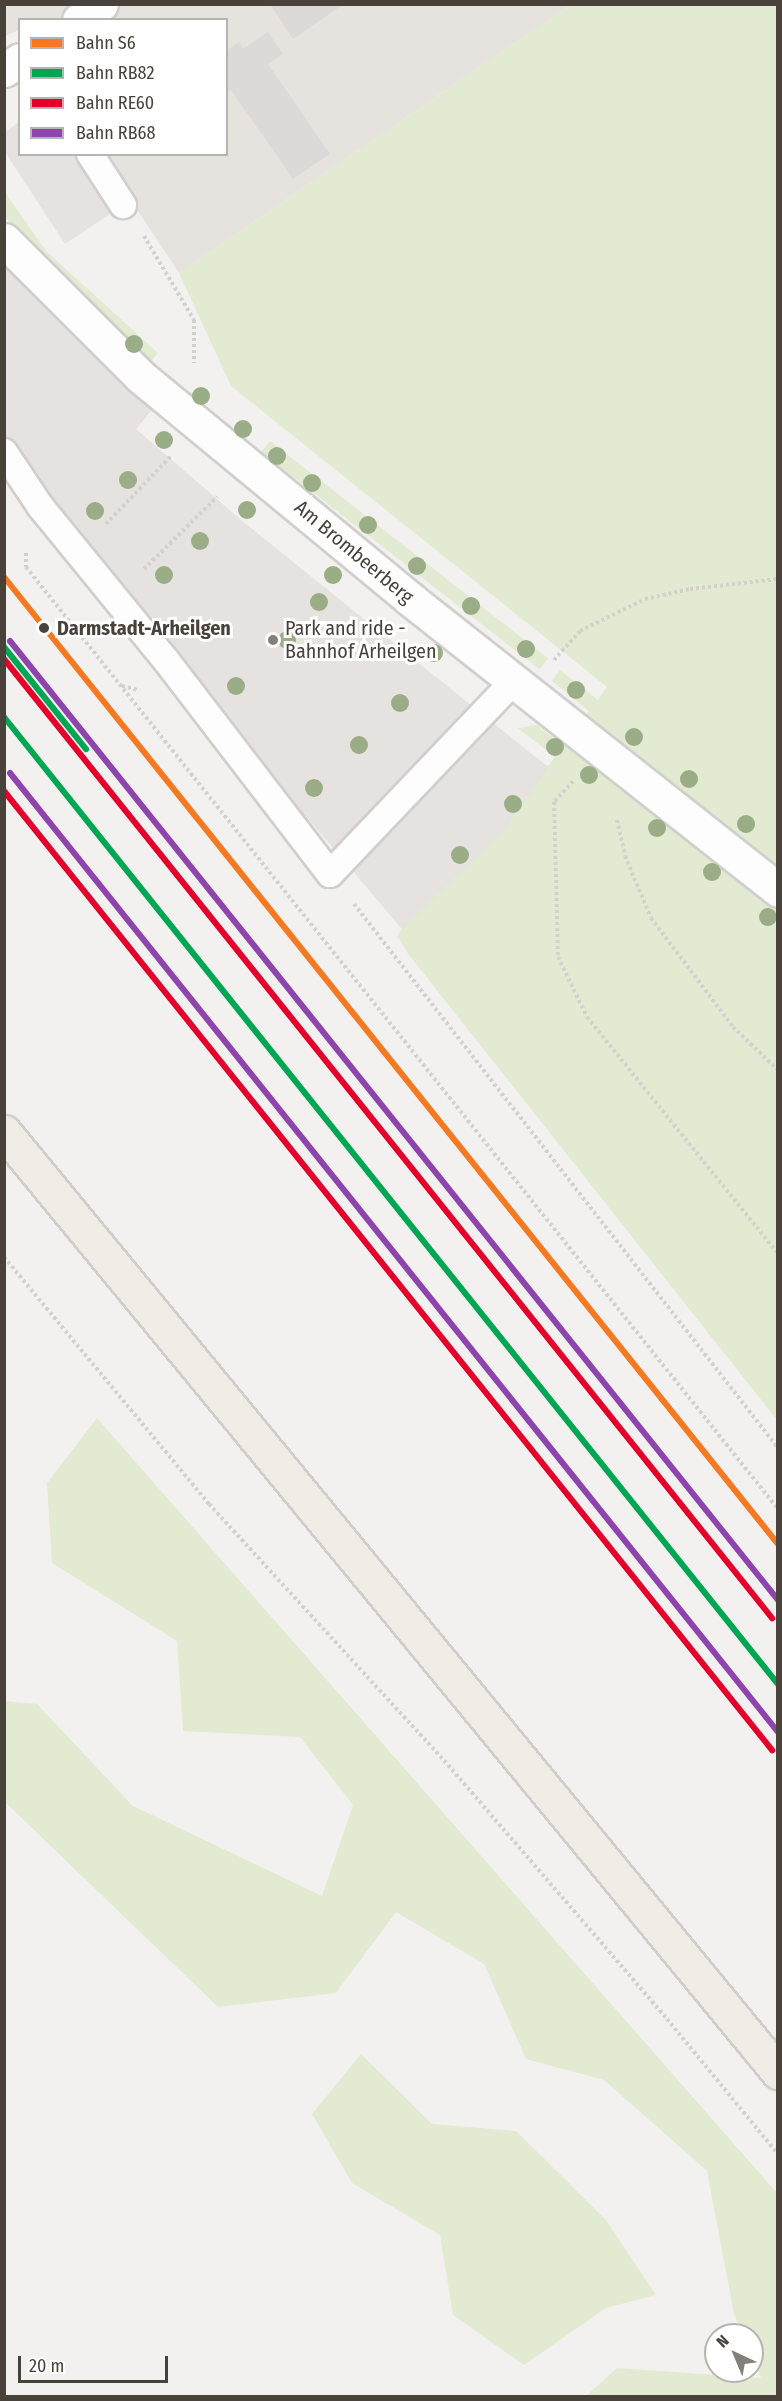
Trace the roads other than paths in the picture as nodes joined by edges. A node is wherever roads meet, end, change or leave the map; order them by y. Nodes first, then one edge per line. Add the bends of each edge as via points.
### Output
1 (101, 4) edge
2 (82, 18) edge
3 (18, 61) edge
4 (4, 70) edge
5 (91, 156) edge
6 (123, 205) road end
7 (4, 240) edge
8 (4, 452) edge
9 (513, 682) junction
10 (777, 890) edge
11 (4, 1132) edge
12 (777, 2072) edge

1 - 2 street
3 - 4 street
5 - 6 lane
7 - 9 street, Am Brombeerberg via 141,377
8 - 9 lane via 27,489 330,874
9 - 10 street, Am Brombeerberg
11 - 12 main road

